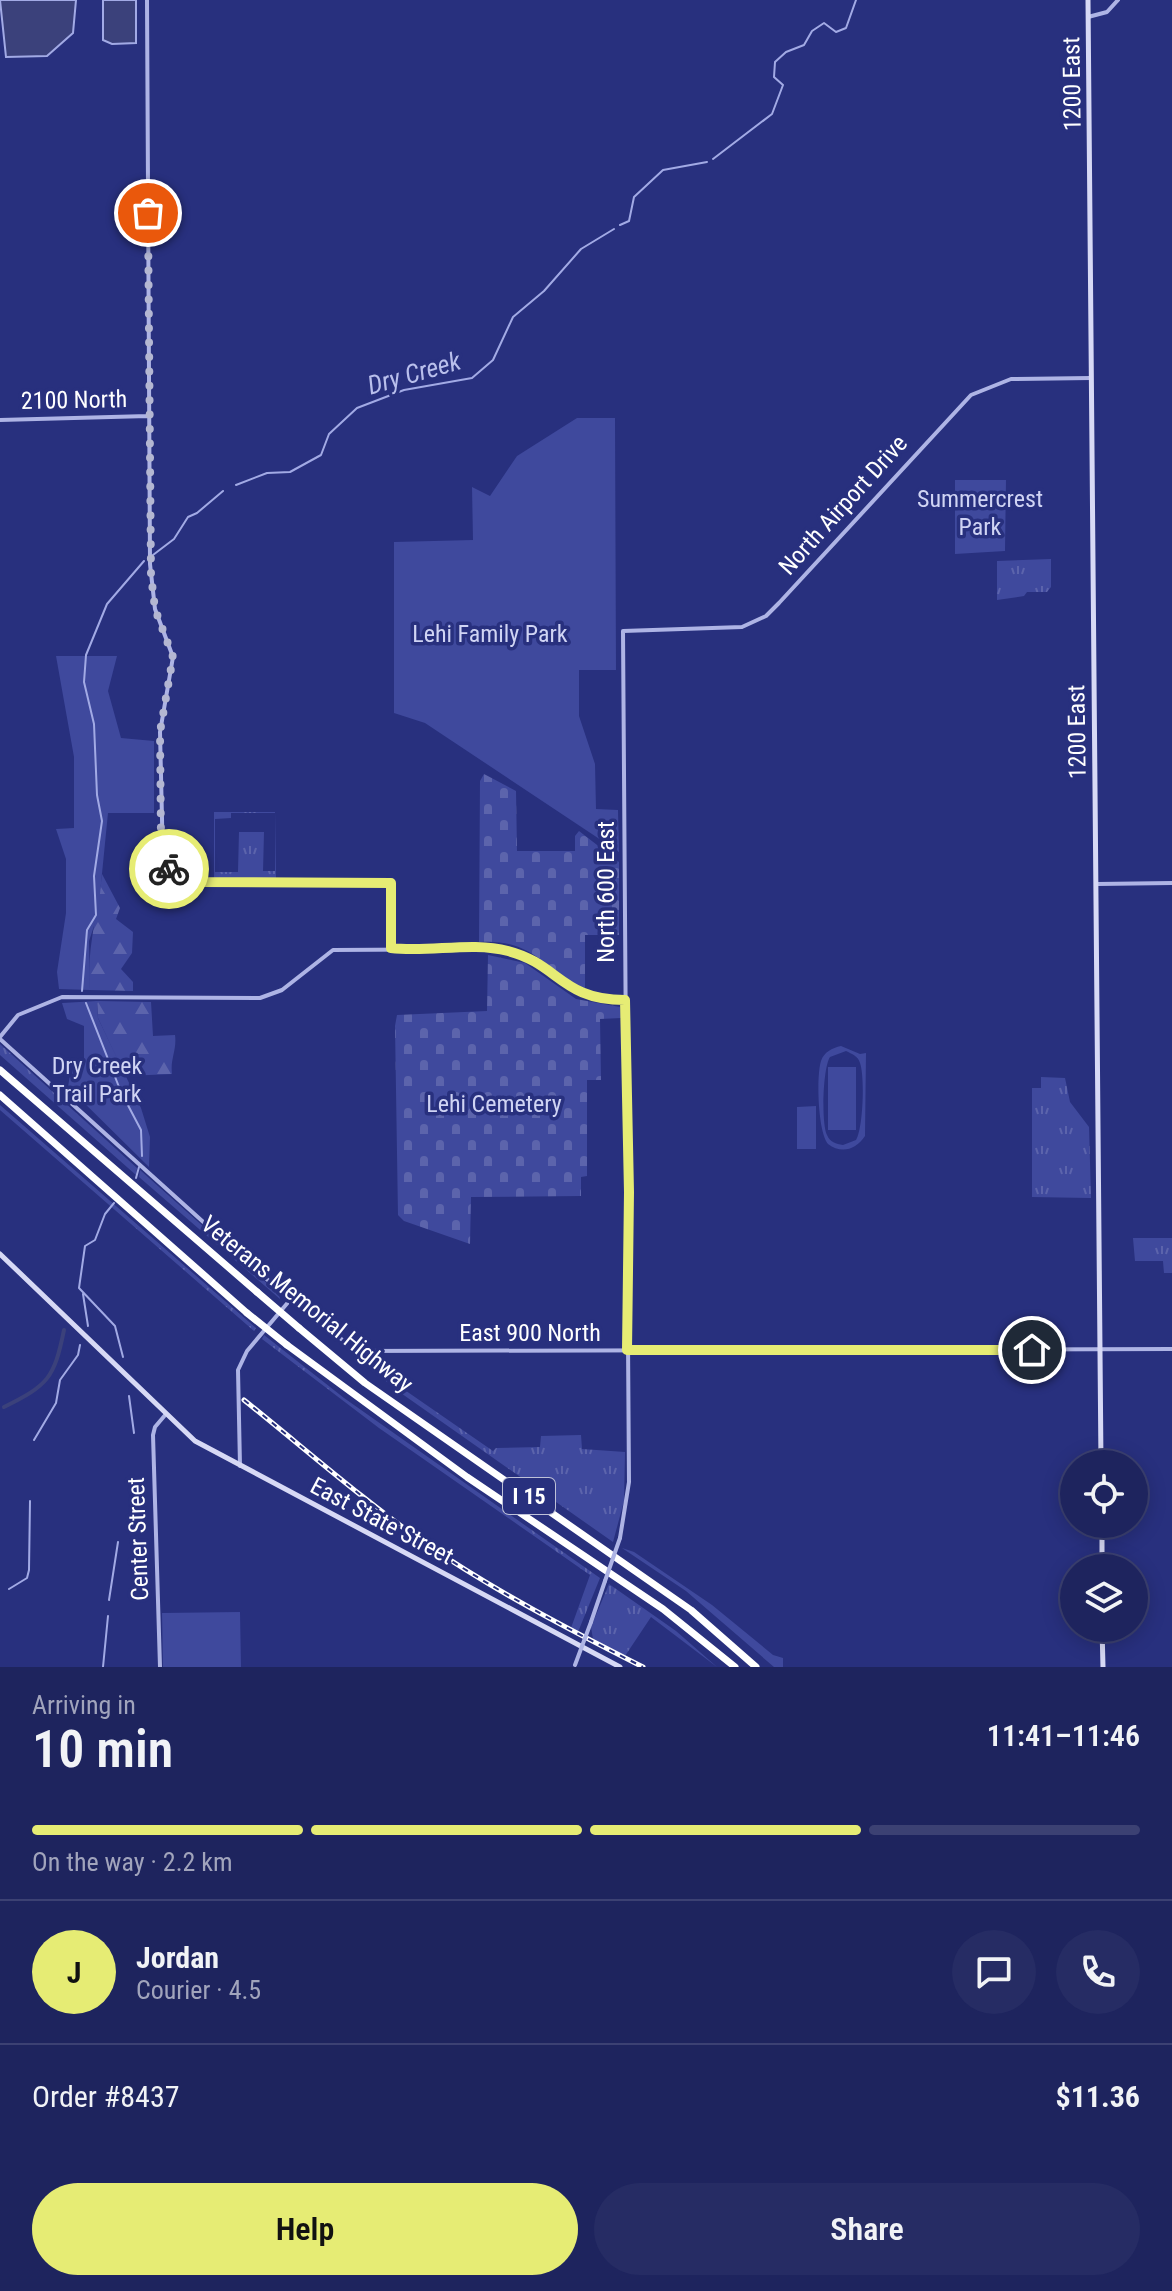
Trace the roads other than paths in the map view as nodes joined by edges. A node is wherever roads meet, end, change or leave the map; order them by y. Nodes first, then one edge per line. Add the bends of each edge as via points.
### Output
1 (147, 0) edge
2 (1088, 0) edge
3 (1118, 0) edge
4 (1088, 17) junction
5 (1093, 378) junction
6 (148, 416) junction
7 (0, 420) edge
8 (623, 631) joint
9 (1172, 883) edge
10 (1097, 884) junction
11 (391, 948) junction
12 (625, 1000) junction
13 (0, 1038) edge
14 (0, 1070) edge
15 (0, 1095) edge
16 (0, 1254) edge
17 (290, 1300) junction
18 (1172, 1349) edge
19 (627, 1350) junction
20 (1098, 1350) junction
21 (166, 1414) junction
22 (1101, 1450) edge
23 (240, 1466) junction
24 (1102, 1642) edge
25 (575, 1666) edge
26 (160, 1667) edge
27 (620, 1667) edge
28 (735, 1667) edge
29 (756, 1667) edge
30 (1103, 1667) edge

1 - 6 street
2 - 4 main road, 1200 East
3 - 4 street via 1107,12
4 - 5 main road, 1200 East
5 - 8 street, North Airport Drive via 1011,379 986,386 956,407 779,603 753,623
5 - 10 main road, 1200 East
6 - 7 street, 2100 North
6 - 11 street via 151,575 155,609 173,657 160,732 163,862 185,880 200,882 391,883
8 - 12 street, North 600 East
9 - 10 street
10 - 20 main road, 1200 East
11 - 12 street via 501,949 527,957 577,993
11 - 13 street via 333,950 282,990 260,998 56,998 18,1015
12 - 19 street, North 600 East
13 - 17 street, East 900 North
14 - 29 highway, Veterans Memorial Highway / I 15, bridge via 365,1383 677,1599
15 - 28 highway, Veterans Memorial Highway / I 15, bridge via 287,1345 467,1477 663,1609
16 - 21 main road, East State Street
17 - 19 street, East 900 North via 350,1348 364,1353
17 - 23 street via 247,1351 238,1370
18 - 20 street, East 900 North
19 - 20 street, East 900 North
19 - 25 street, North 600 East, bridge via 628,1502
20 - 22 main road, 1200 East
21 - 23 main road, East State Street via 195,1441
21 - 26 street, Center Street via 153,1435
23 - 27 main road, East State Street
24 - 30 main road

